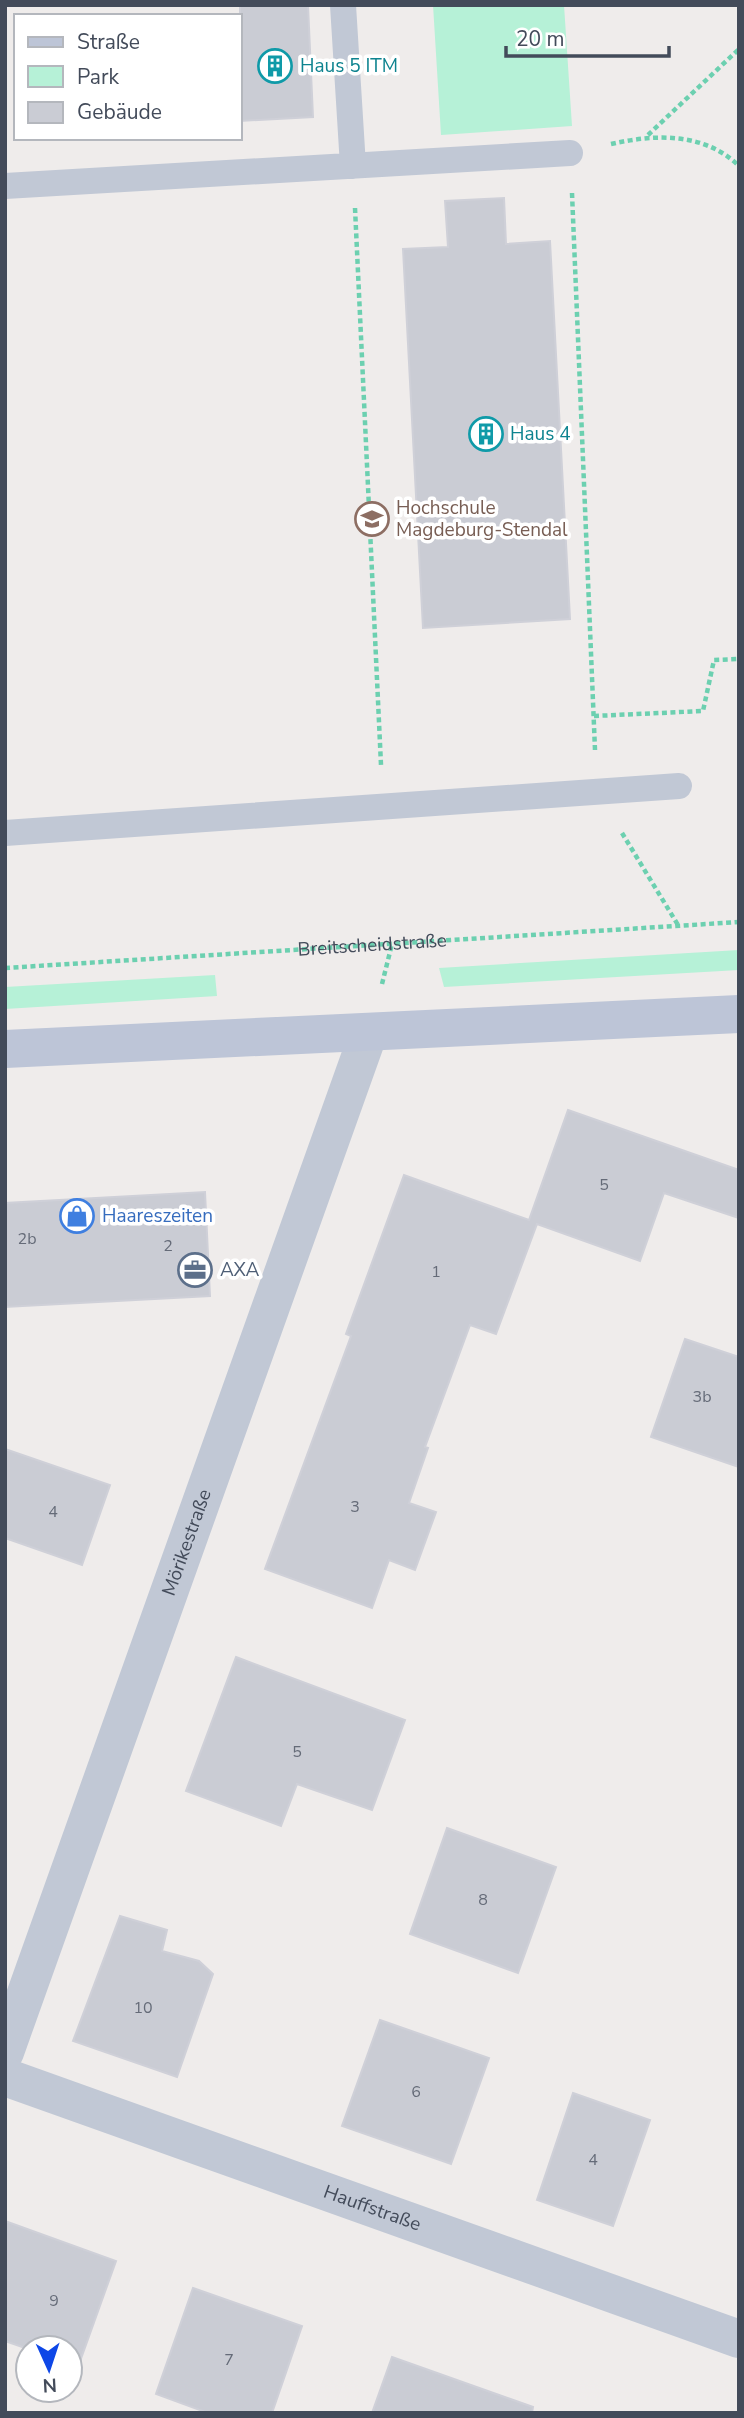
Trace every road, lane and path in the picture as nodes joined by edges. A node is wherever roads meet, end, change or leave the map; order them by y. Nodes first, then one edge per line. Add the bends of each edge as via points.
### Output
1 (343, 5) edge
2 (739, 49) edge
3 (570, 153) joint
4 (353, 166) junction
5 (739, 166) edge
6 (5, 187) edge
7 (739, 659) edge
8 (594, 716) junction
9 (678, 786) dead end
10 (597, 791) junction
11 (383, 805) junction
12 (5, 833) edge
13 (739, 922) edge
14 (678, 925) junction
15 (5, 968) edge
16 (739, 1014) edge
17 (369, 1032) junction
18 (5, 1049) edge
19 (5, 2052) edge
20 (5, 2077) edge
21 (739, 2339) edge

1 - 4 lane
2 - 5 path via 648,136 696,141
3 - 4 lane
3 - 8 path
4 - 6 lane
4 - 11 path
7 - 8 path via 714,660 703,711
8 - 10 path
9 - 10 lane
10 - 11 lane
10 - 14 path
11 - 12 lane
13 - 14 path, Breitscheidstraße
14 - 15 path, Breitscheidstraße
16 - 17 street
17 - 18 street
17 - 19 street, Mörikestraße
20 - 21 street, Hauffstraße

